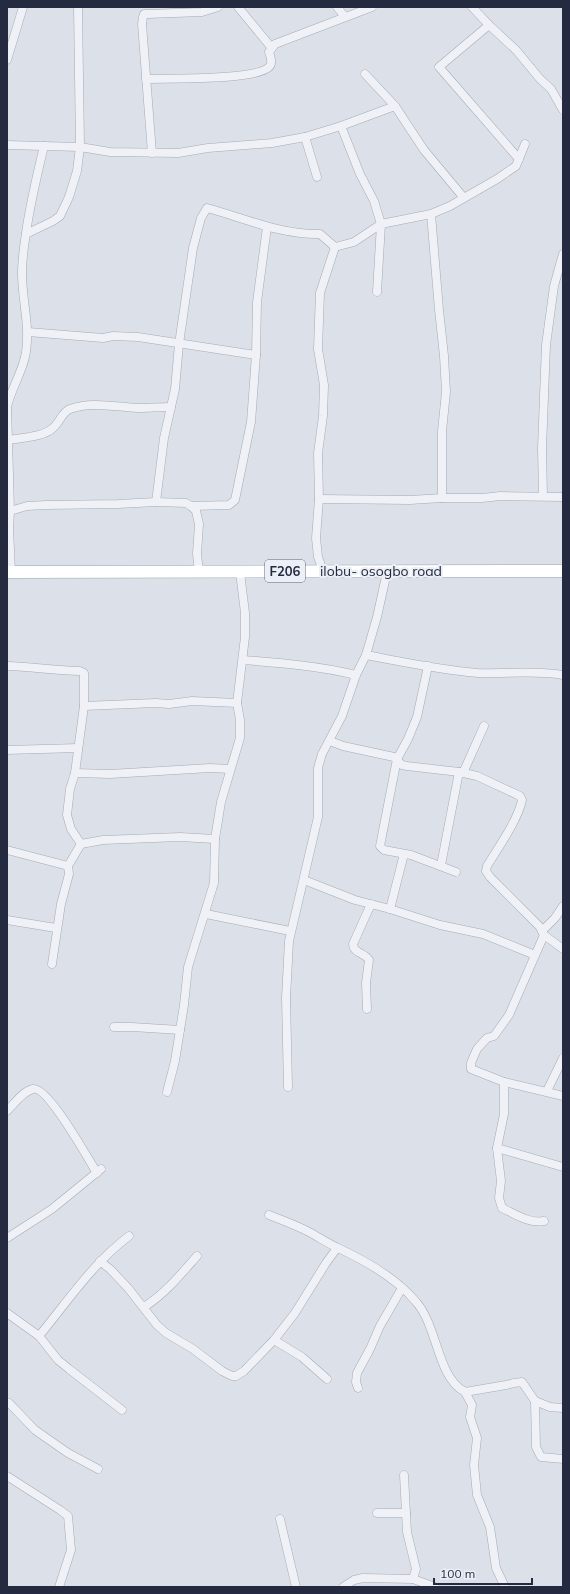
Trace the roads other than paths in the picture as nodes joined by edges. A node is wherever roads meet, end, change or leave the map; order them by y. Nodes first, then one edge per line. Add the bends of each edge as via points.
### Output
1 (23, 7) edge
2 (78, 7) edge
3 (218, 7) edge
4 (238, 7) edge
5 (337, 7) edge
6 (372, 7) edge
7 (472, 7) edge
8 (345, 16) junction
9 (489, 25) junction
10 (271, 47) junction
11 (7, 60) edge
12 (365, 74) dead end
13 (146, 79) junction
14 (395, 106) junction
15 (563, 110) edge
16 (341, 126) junction
17 (305, 137) junction
18 (7, 144) edge
19 (525, 144) dead end
20 (44, 146) junction
21 (80, 147) junction
22 (152, 153) junction
23 (519, 159) junction
24 (317, 177) dead end
25 (464, 198) junction
26 (431, 214) junction
27 (381, 224) junction
28 (267, 227) junction
29 (26, 234) junction
30 (336, 247) junction
31 (563, 254) edge
32 (377, 292) dead end
33 (28, 332) junction
34 (179, 344) junction
35 (256, 355) junction
36 (171, 407) junction
37 (7, 408) edge
38 (8, 440) edge
39 (543, 496) junction
40 (563, 497) edge
41 (442, 498) junction
42 (319, 499) junction
43 (156, 502) junction
44 (191, 506) junction
45 (10, 511) junction
46 (323, 571) junction
47 (563, 571) edge
48 (9, 572) edge
49 (199, 572) junction
50 (240, 572) junction
51 (387, 572) junction
52 (366, 655) junction
53 (243, 660) junction
54 (7, 666) edge
55 (428, 666) junction
56 (356, 675) junction
57 (563, 675) edge
58 (237, 703) junction
59 (84, 706) junction
60 (484, 726) dead end
61 (330, 741) junction
62 (78, 748) junction
63 (7, 750) edge
64 (397, 759) junction
65 (230, 769) junction
66 (461, 772) junction
67 (75, 773) junction
68 (215, 840) junction
69 (81, 844) junction
70 (7, 850) edge
71 (404, 854) junction
72 (441, 865) junction
73 (68, 866) junction
74 (456, 872) dead end
75 (304, 880) junction
76 (371, 904) junction
77 (563, 906) edge
78 (390, 909) junction
79 (206, 914) junction
80 (7, 920) edge
81 (56, 928) junction
82 (290, 931) junction
83 (543, 933) junction
84 (563, 949) edge
85 (535, 955) junction
86 (52, 964) dead end
87 (367, 1009) dead end
88 (114, 1027) dead end
89 (180, 1030) junction
90 (563, 1058) edge
91 (504, 1082) junction
92 (288, 1087) dead end
93 (547, 1091) junction
94 (167, 1092) dead end
95 (563, 1096) edge
96 (7, 1110) edge
97 (497, 1148) junction
98 (563, 1167) edge
99 (269, 1215) dead end
100 (544, 1221) dead end
101 (129, 1236) dead end
102 (7, 1238) edge
103 (337, 1248) junction
104 (196, 1256) dead end
105 (100, 1261) junction
106 (402, 1288) junction
107 (144, 1308) junction
108 (7, 1313) edge
109 (39, 1336) junction
110 (274, 1340) junction
111 (327, 1379) dead end
112 (358, 1388) dead end
113 (465, 1392) junction
114 (535, 1401) junction
115 (8, 1403) edge
116 (563, 1408) edge
117 (122, 1410) dead end
118 (563, 1459) edge
119 (98, 1469) dead end
120 (404, 1475) dead end
121 (7, 1476) edge
122 (377, 1513) dead end
123 (406, 1513) junction
124 (280, 1519) dead end
125 (413, 1580) junction
126 (59, 1587) edge
127 (296, 1587) edge
128 (343, 1587) edge
129 (435, 1587) edge
130 (505, 1587) edge

1 - 11 street
2 - 21 street
3 - 13 street via 202,12 144,14 142,24
4 - 10 street
5 - 8 street
6 - 8 street
7 - 9 street
8 - 10 street via 282,40
9 - 15 street via 551,89
9 - 23 street via 439,67
10 - 13 street via 270,66 250,74 210,78
12 - 14 street
13 - 22 street
14 - 16 street
14 - 25 street via 424,150
16 - 17 street
16 - 27 street via 374,201
17 - 22 street via 178,153
17 - 24 street
18 - 20 street
19 - 23 street
20 - 21 street
20 - 29 street
21 - 22 street via 110,152
21 - 29 street via 77,170 65,209 53,221
23 - 25 street via 516,166
25 - 26 street
26 - 27 street
26 - 41 street via 446,392 442,431
27 - 30 street via 354,242
27 - 32 street
28 - 30 street via 304,234 320,234
28 - 34 street via 207,208 193,248
28 - 35 street via 257,302
29 - 33 street via 22,251 22,274
30 - 42 street via 320,293 318,349 324,385 318,453
31 - 39 street via 554,286 546,345
33 - 34 street via 103,338 138,337
33 - 37 street via 23,368 9,397
34 - 35 street
34 - 36 street
35 - 44 street via 251,422 235,500 229,505
36 - 38 street via 98,405 69,409 49,432
36 - 43 street via 164,438
37 - 38 street
38 - 45 street
39 - 40 street
39 - 41 street
41 - 42 street
42 - 46 street via 316,538
43 - 44 street
43 - 45 street via 27,506
44 - 49 street via 196,511 200,524 197,554
45 - 48 street
46 - 50 main road, ilobu- osogbo road / F206
46 - 51 main road, ilobu- osogbo road / F206
47 - 51 main road, ilobu- osogbo road / F206
48 - 49 main road, ilobu- osogbo road / F206
49 - 50 main road, ilobu- osogbo road / F206
50 - 53 street via 245,613
51 - 52 street
52 - 55 street
52 - 56 street
53 - 56 street via 302,665
53 - 58 street
54 - 59 street via 82,672
55 - 57 street via 476,672 542,672
55 - 64 street via 417,717
56 - 61 street via 342,716
58 - 59 street via 192,701
58 - 65 street via 240,738
59 - 62 street
60 - 66 street
61 - 64 street
61 - 75 street via 322,754 318,768 318,817
62 - 63 street
62 - 67 street
64 - 66 street via 402,765 414,768
64 - 71 street via 380,846 384,850
65 - 67 street
65 - 68 street
66 - 72 street
66 - 83 street via 477,776 521,797 522,803 511,827 486,871
67 - 69 street via 70,789 68,815 71,829
68 - 69 street via 172,837 103,840
68 - 79 street via 214,883
69 - 73 street
70 - 73 street
71 - 72 street
71 - 78 street
72 - 74 street
73 - 81 street via 69,874
75 - 76 street
75 - 82 street
76 - 78 street
76 - 87 street via 353,944 353,949 364,954 369,960 366,983
77 - 83 street
78 - 85 street via 440,925 483,934
79 - 82 street
79 - 89 street via 188,967
80 - 81 street
81 - 86 street
82 - 92 street via 286,998
83 - 84 street
83 - 85 street
85 - 91 street via 509,1015 494,1036 487,1038 477,1049 471,1063 471,1069
88 - 89 street
89 - 94 street
90 - 93 street
91 - 93 street
91 - 97 street via 504,1114
93 - 95 street
96 - 102 street via 29,1090 40,1091 66,1122 99,1171 52,1209
97 - 98 street
97 - 100 street via 502,1181 499,1198 502,1208 523,1218
99 - 103 street via 300,1227
101 - 105 street
103 - 106 street via 359,1258
103 - 110 street via 295,1314
104 - 107 street via 169,1286
105 - 107 street via 124,1282
105 - 109 street
106 - 112 street via 357,1373
106 - 113 street via 418,1304 426,1317 446,1373 459,1389
107 - 110 street via 166,1333 228,1375 236,1376 244,1371
108 - 109 street
109 - 117 street via 58,1360
110 - 111 street via 302,1357
113 - 114 street via 522,1382
113 - 130 street via 472,1405 470,1417 477,1438 474,1465 477,1495 490,1527 494,1561
114 - 116 street via 550,1407
114 - 118 street via 536,1447 541,1457
115 - 119 street via 35,1430 68,1453
120 - 123 street
121 - 126 street via 68,1516 71,1550
122 - 123 street
123 - 125 street via 407,1532 416,1569
124 - 127 street
125 - 128 street via 363,1578
125 - 129 street

